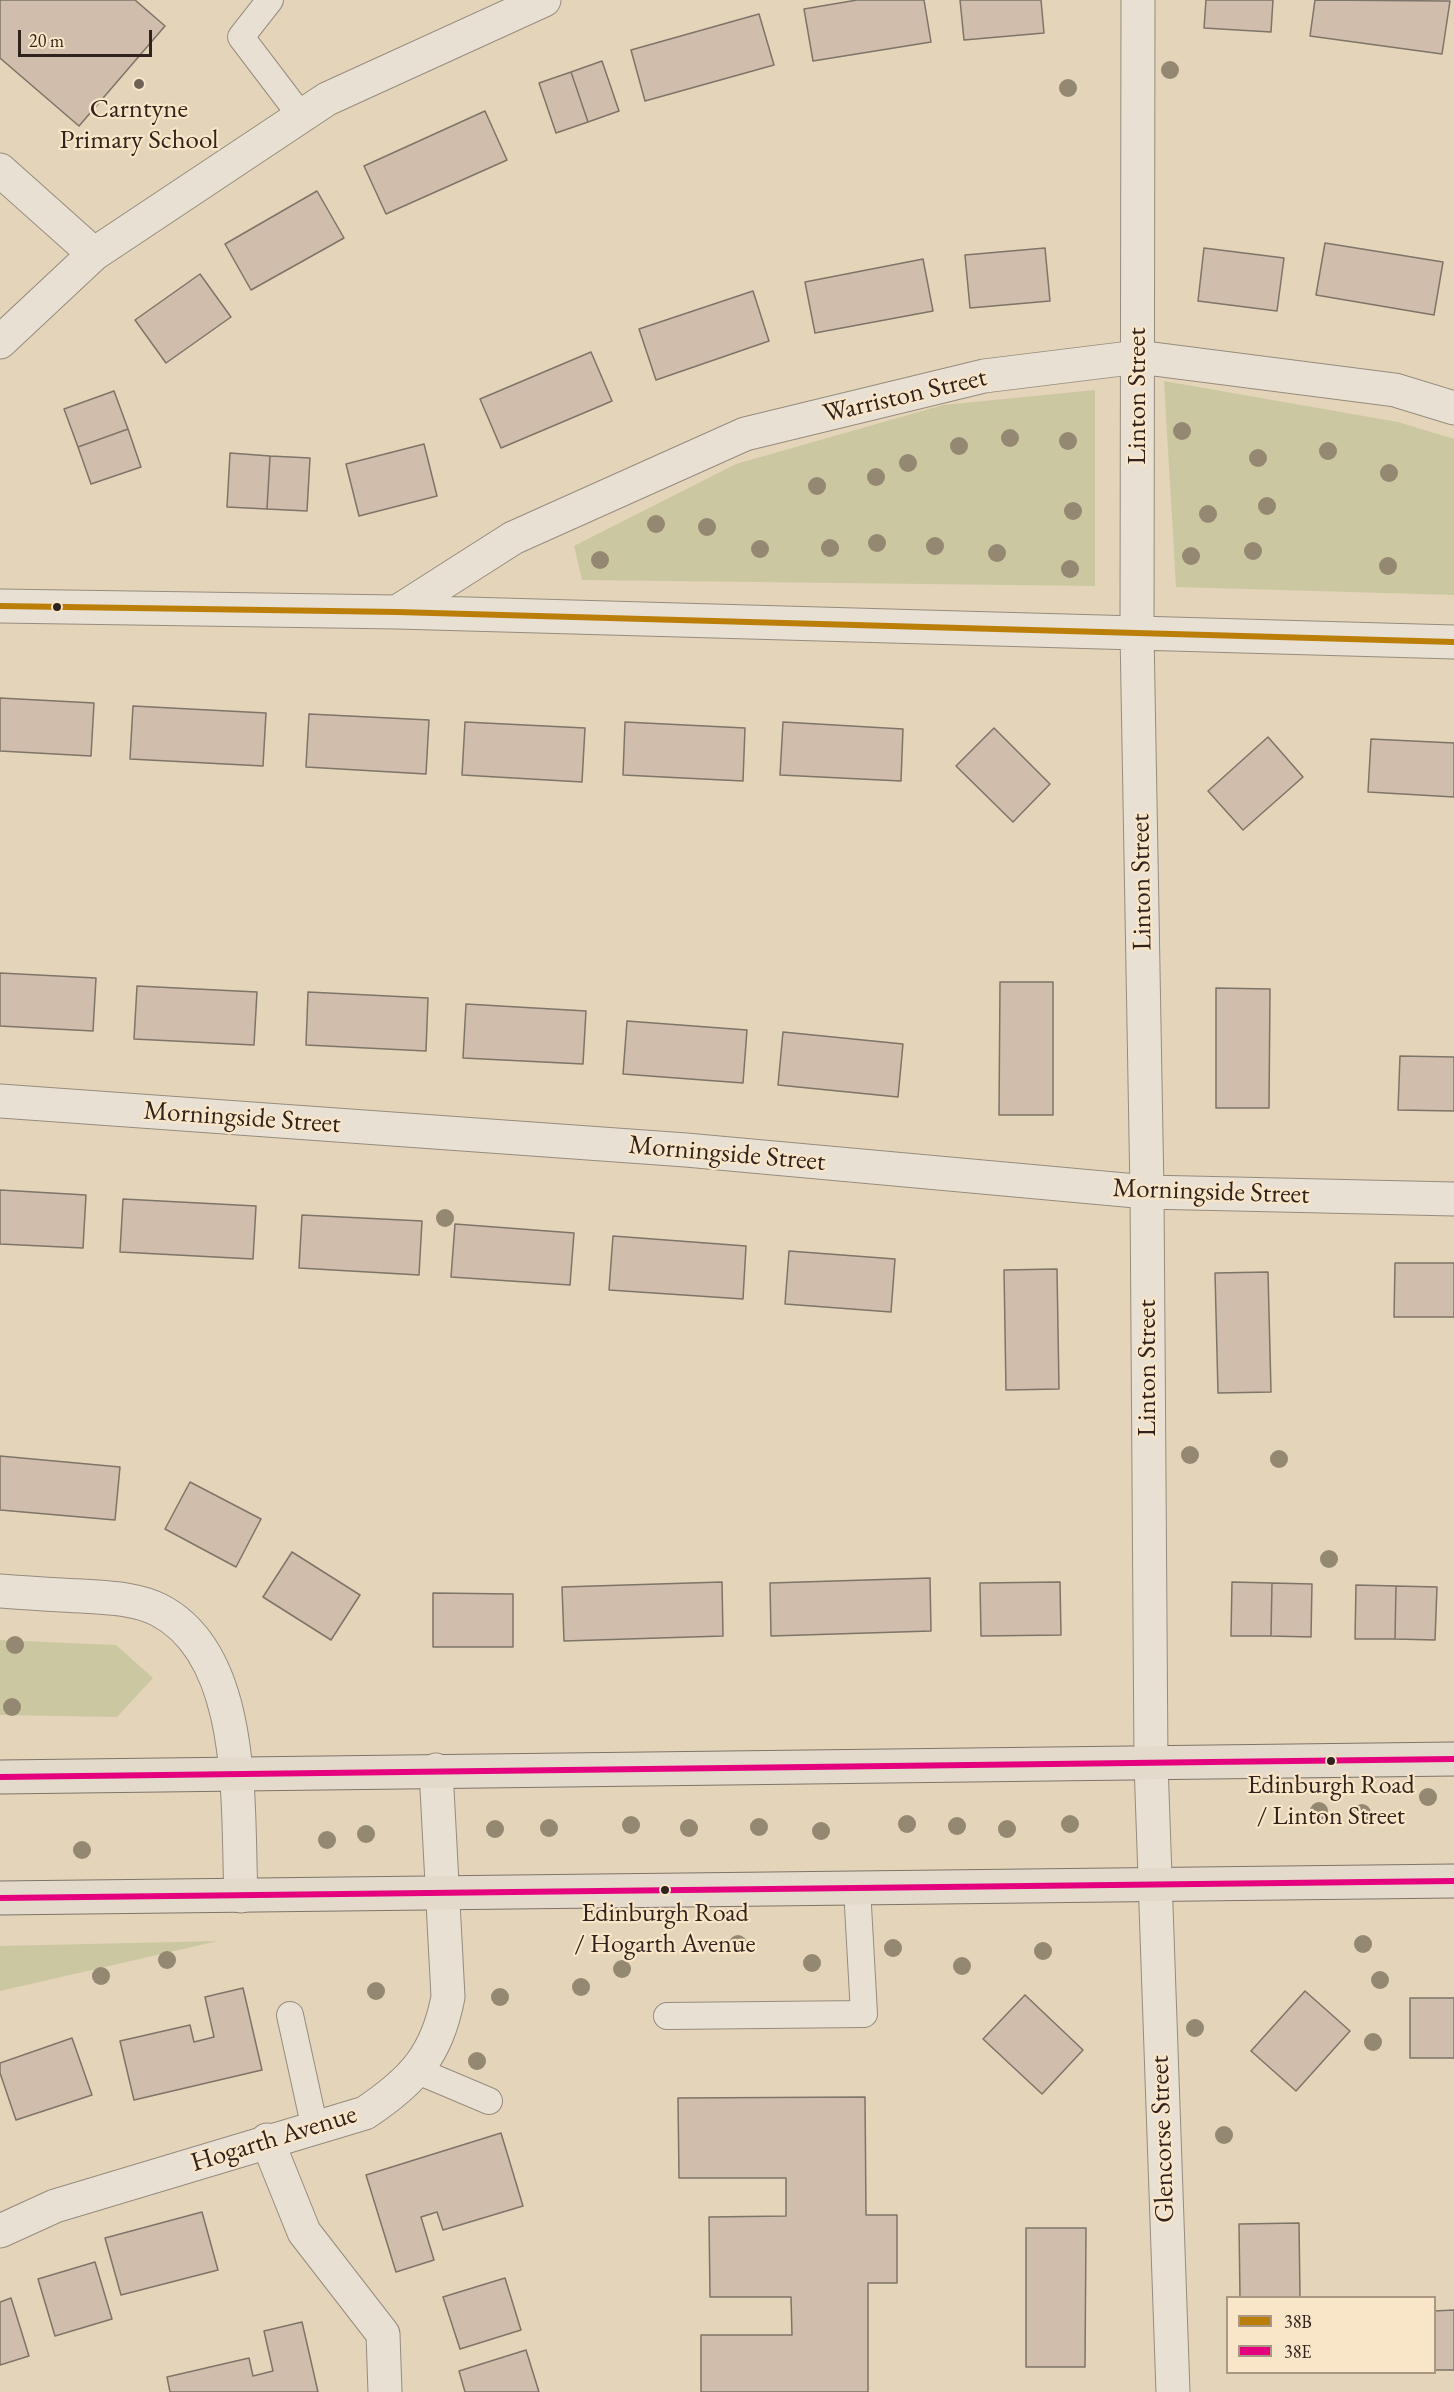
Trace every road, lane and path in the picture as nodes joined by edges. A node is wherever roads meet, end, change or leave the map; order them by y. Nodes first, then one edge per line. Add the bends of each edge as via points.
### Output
1 (270, 0) edge
2 (544, 0) edge
3 (1138, 0) edge
4 (301, 116) junction
5 (0, 170) edge
6 (94, 254) junction
7 (0, 342) edge
8 (1138, 357) junction
9 (1454, 408) edge
10 (0, 606) edge
11 (397, 612) junction
12 (1137, 633) junction
13 (1454, 642) edge
14 (0, 1101) edge
15 (1147, 1192) junction
16 (1454, 1199) edge
17 (0, 1591) edge
18 (1454, 1759) edge
19 (1151, 1763) junction
20 (436, 1770) junction
21 (235, 1774) junction
22 (0, 1777) edge
23 (1454, 1881) edge
24 (1154, 1886) junction
25 (857, 1888) junction
26 (443, 1894) junction
27 (241, 1896) junction
28 (0, 1898) edge
29 (290, 2015) dead end
30 (667, 2016) dead end
31 (418, 2071) junction
32 (489, 2101) dead end
33 (315, 2129) junction
34 (267, 2140) junction
35 (0, 2231) edge
36 (385, 2392) edge
37 (1173, 2392) edge

1 - 4 lane via 241,37
2 - 4 street via 327,99
3 - 8 street, Linton Street
4 - 6 street
5 - 6 street
6 - 7 street
8 - 9 street, Warriston Street via 1395,390
8 - 11 street, Warriston Street via 984,376 746,434 513,538
8 - 12 street, Linton Street
10 - 11 street
11 - 12 street
12 - 13 street
12 - 15 street, Linton Street
14 - 15 street, Morningside Street via 686,1150
15 - 16 street, Morningside Street
15 - 19 street, Linton Street
17 - 21 street via 124,1599 158,1609 185,1629 210,1664 222,1694 230,1724
18 - 19 main road
19 - 20 main road
19 - 24 street, Linton Street
20 - 21 main road
20 - 26 street, Hogarth Avenue
21 - 22 main road
21 - 27 street
23 - 24 main road
24 - 25 main road
24 - 37 street, Glencorse Street
25 - 26 main road
25 - 30 lane via 864,2014
26 - 27 main road
26 - 31 street, Hogarth Avenue via 448,1997 443,2025
27 - 28 main road
29 - 33 lane
31 - 32 lane
31 - 33 street, Hogarth Avenue via 365,2113
33 - 34 street, Hogarth Avenue
34 - 35 street, Hogarth Avenue via 55,2206
34 - 36 street via 304,2232 383,2334

